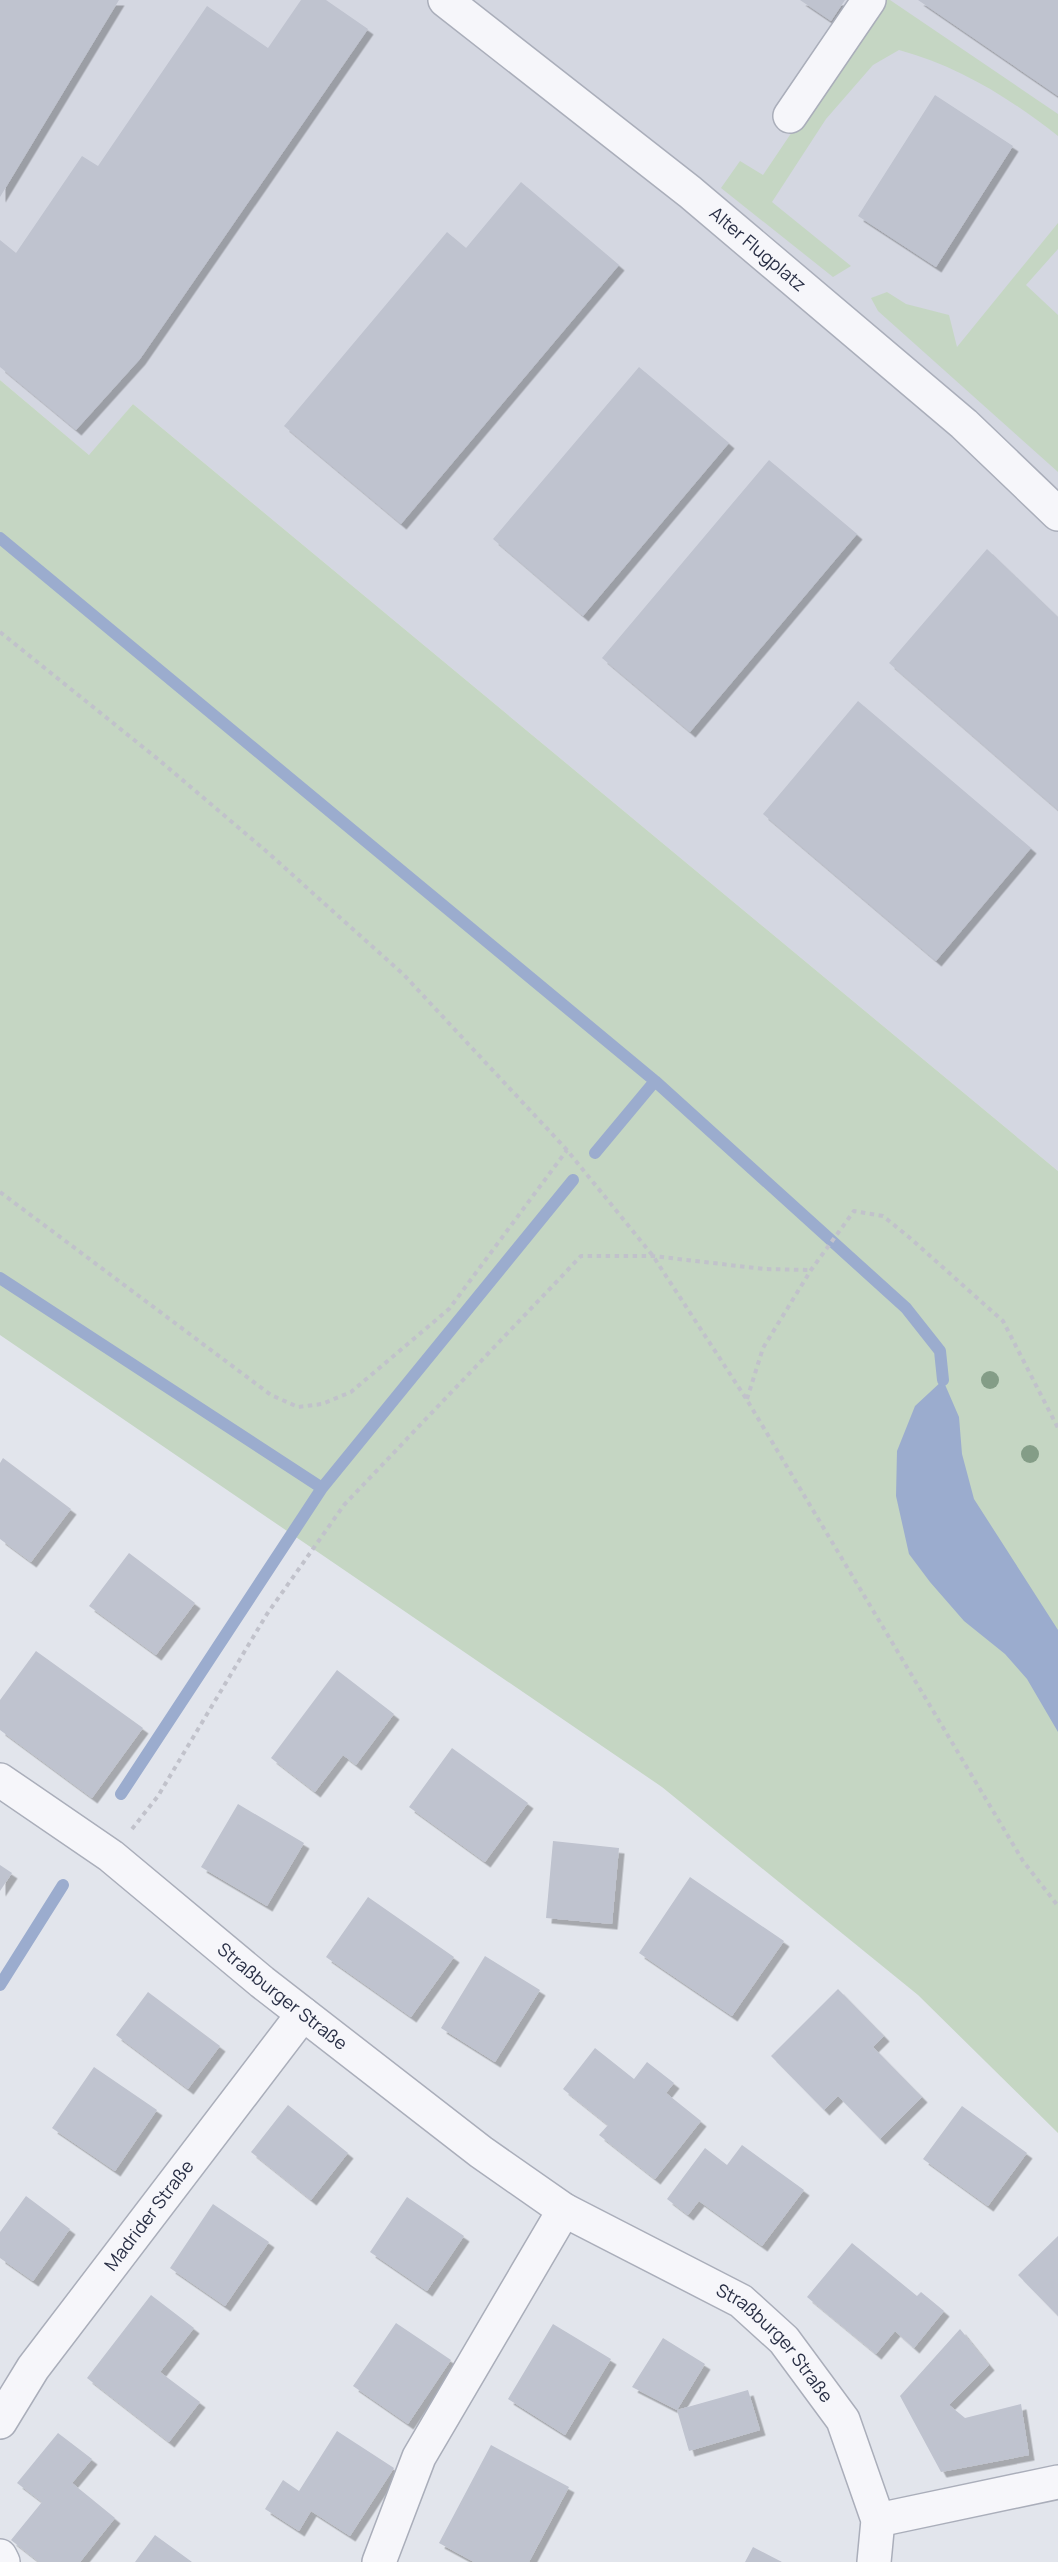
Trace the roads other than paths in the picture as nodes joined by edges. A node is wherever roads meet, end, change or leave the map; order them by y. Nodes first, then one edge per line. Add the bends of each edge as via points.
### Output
1 (445, 0) edge
2 (869, 0) edge
3 (790, 116) dead end
4 (1058, 514) edge
5 (0, 1780) edge
6 (303, 2014) junction
7 (564, 2210) junction
8 (0, 2422) edge
9 (1058, 2482) edge
10 (878, 2520) junction
11 (0, 2556) edge
12 (3, 2562) edge
13 (379, 2562) edge
14 (874, 2562) edge

1 - 4 street, Alter Flugplatz via 690,192 964,424
2 - 3 street
5 - 6 street, Straßburger Straße via 111,1856
6 - 7 street, Straßburger Straße via 480,2152
6 - 8 street, Madrider Straße via 33,2368
7 - 10 street, Straßburger Straße via 741,2301 784,2340 843,2420
7 - 13 street via 419,2457
9 - 10 street
10 - 14 street, Straßburger Straße
11 - 12 street

